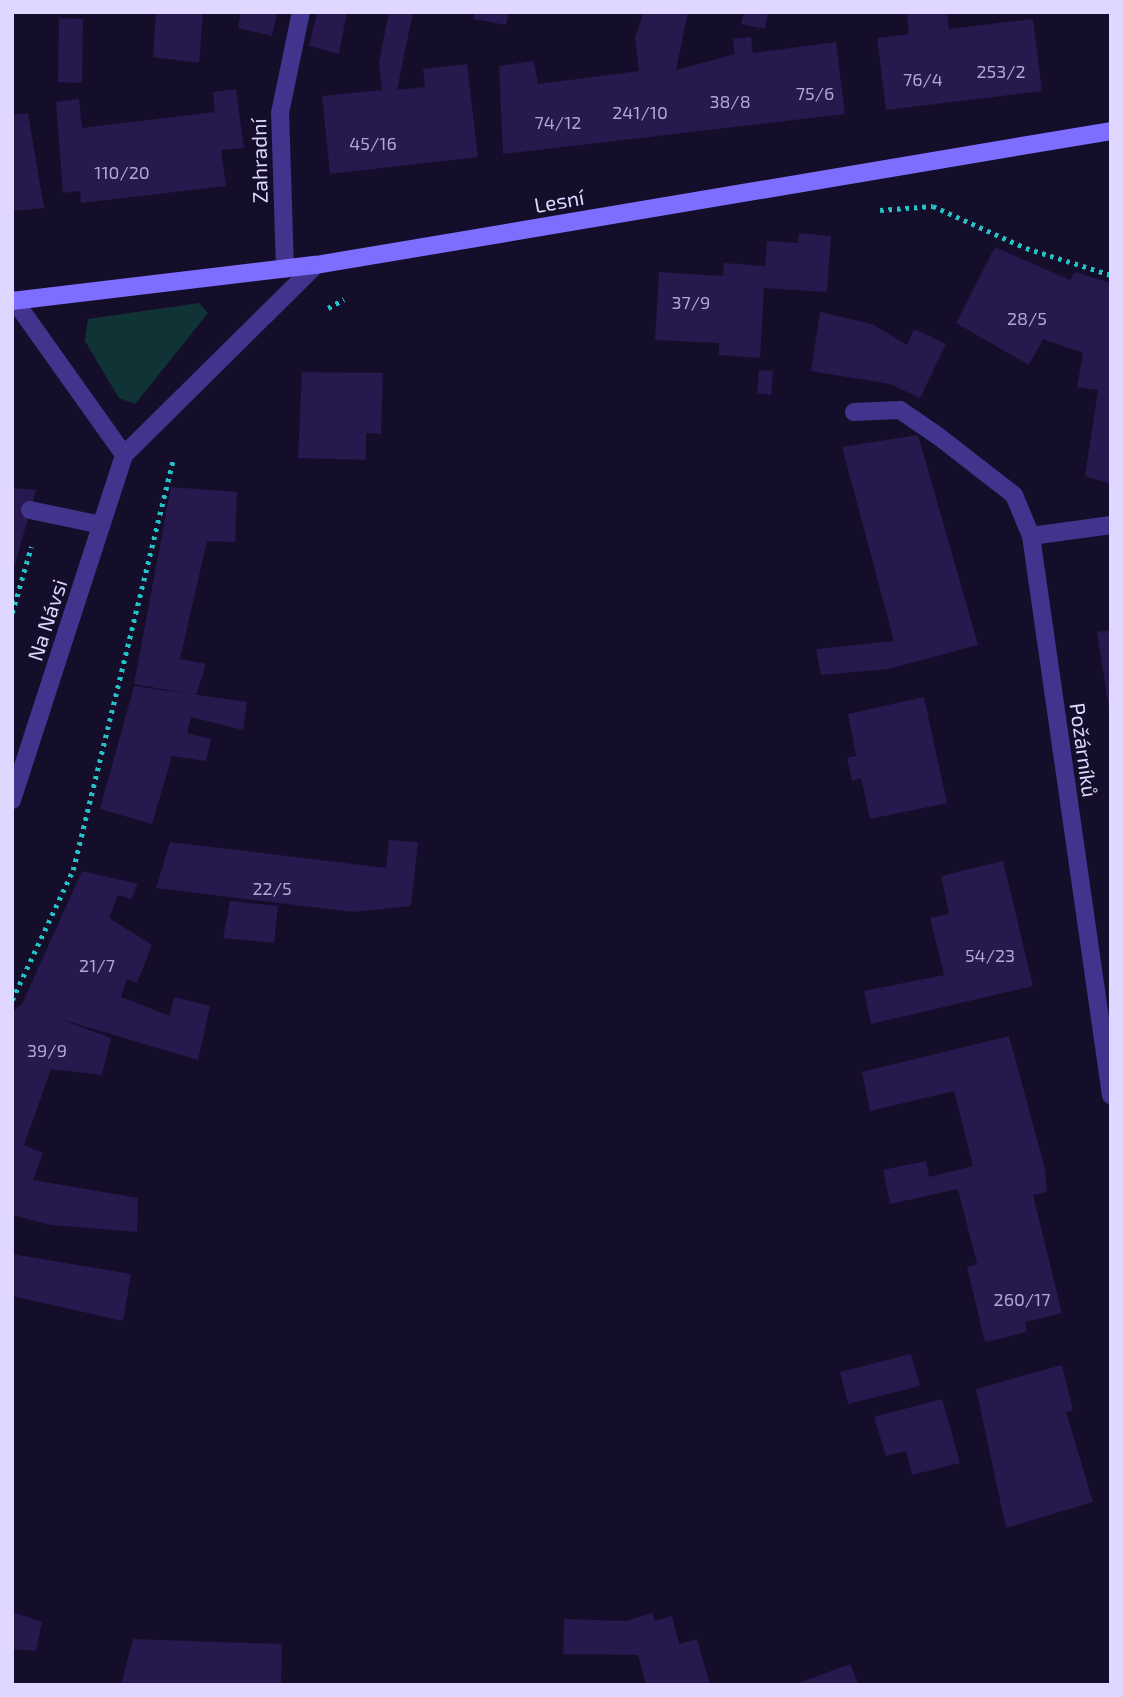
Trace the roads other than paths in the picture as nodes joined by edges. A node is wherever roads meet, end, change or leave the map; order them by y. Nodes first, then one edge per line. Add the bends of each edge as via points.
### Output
1 (301, 12) edge
2 (1111, 131) edge
3 (316, 265) junction
4 (285, 269) junction
5 (13, 300) edge
6 (854, 412) dead end
7 (124, 455) junction
8 (35, 511) road end
9 (101, 525) junction
10 (1111, 525) edge
11 (1031, 536) junction
12 (12, 800) edge
13 (1111, 1095) edge

1 - 4 street, Zahradní via 280,113
2 - 3 street, Lesní
3 - 4 street, Lesní
3 - 7 street, Na Návsi
4 - 5 street, Lesní
5 - 7 street
6 - 11 street, Požárníků via 900,410 938,436 1014,495
7 - 9 street, Na Návsi
8 - 9 street
9 - 12 street, Na Návsi
10 - 11 street
11 - 13 street, Požárníků

